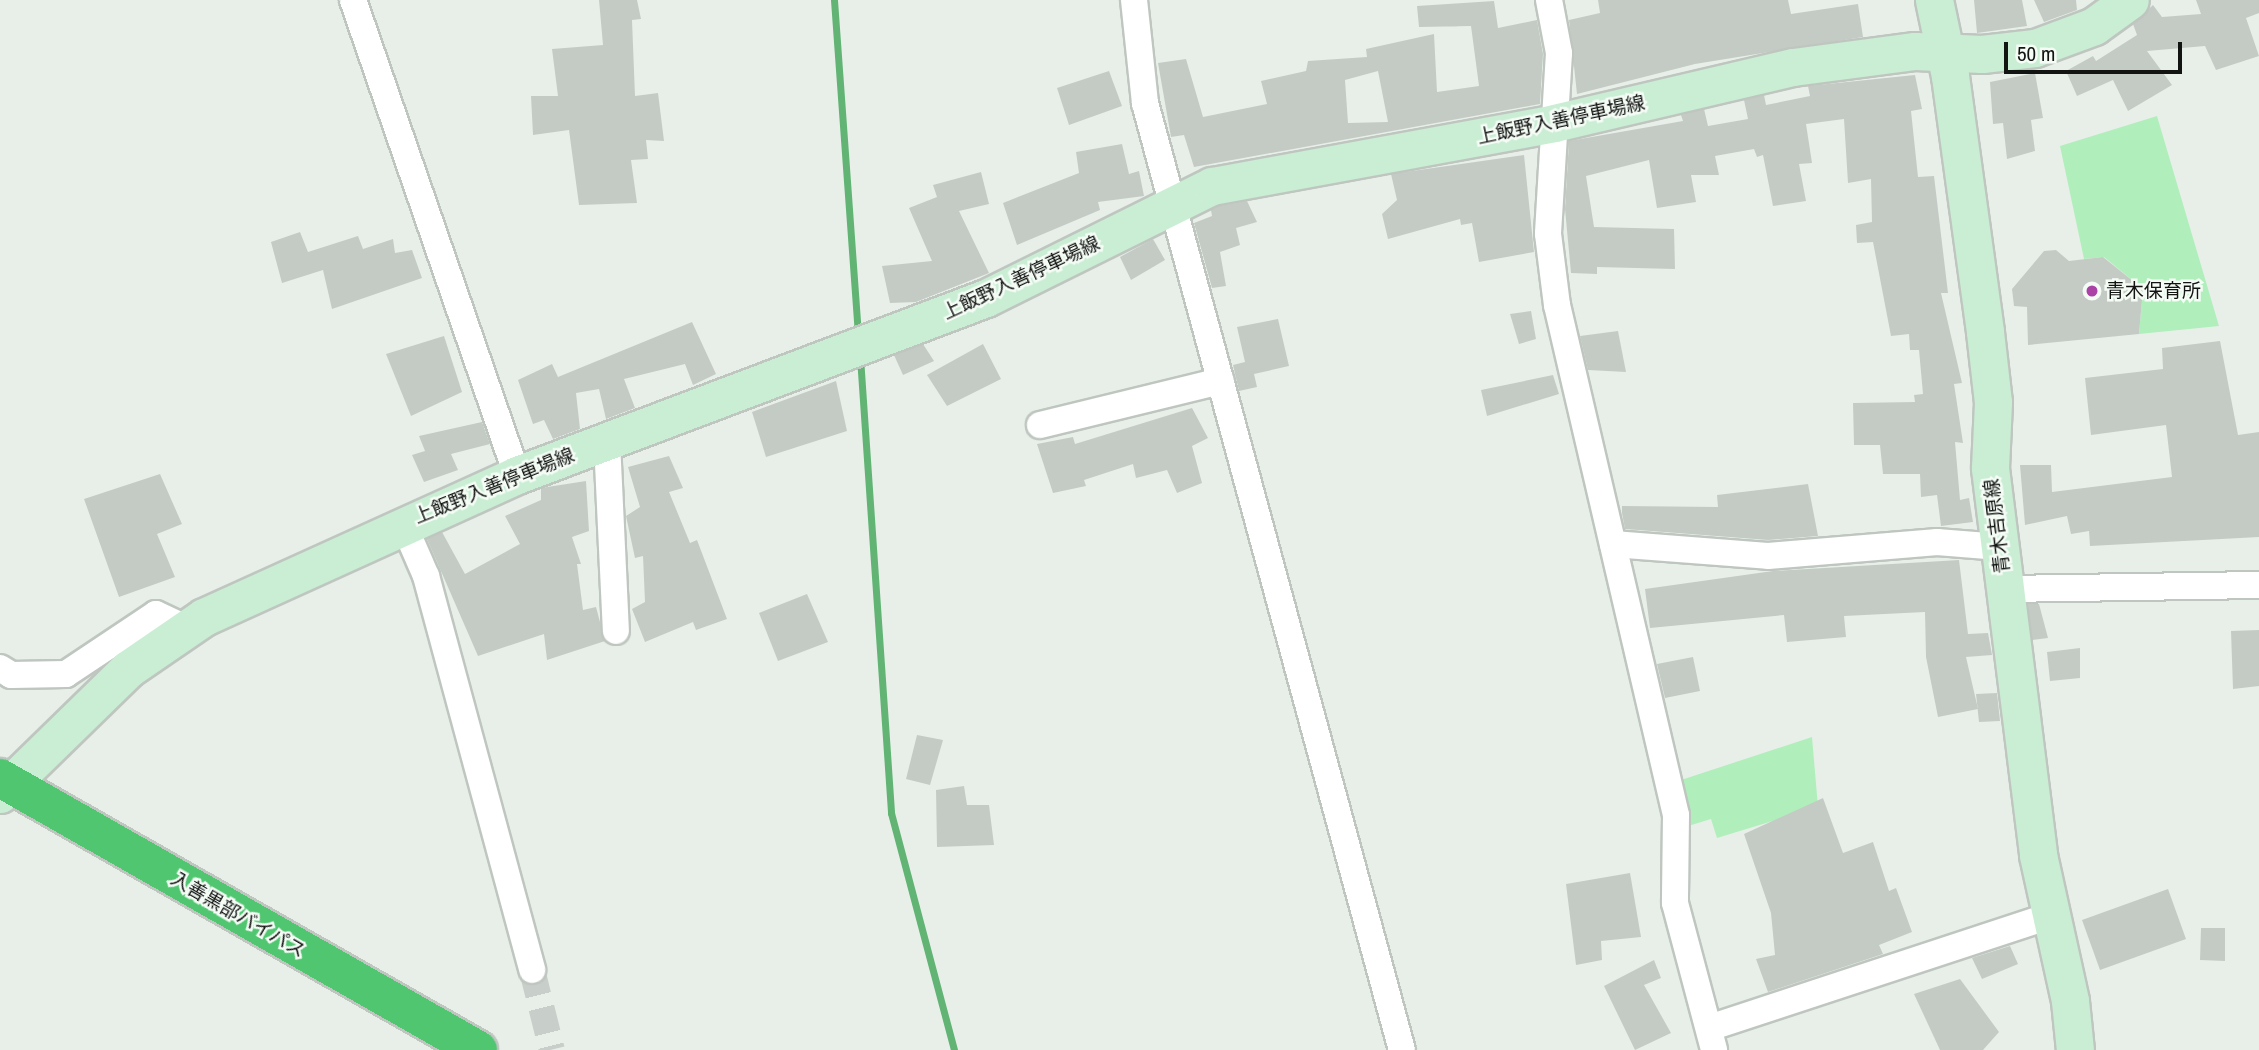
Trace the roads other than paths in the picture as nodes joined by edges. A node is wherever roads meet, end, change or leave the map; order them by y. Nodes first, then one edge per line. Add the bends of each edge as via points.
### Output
1 (353, 0) edge
2 (1134, 0) edge
3 (1549, 0) edge
4 (1934, 0) edge
5 (2130, 0) edge
6 (1944, 51) junction
7 (1554, 123) junction
8 (1172, 202) junction
9 (1221, 381) junction
10 (1040, 425) dead end
11 (607, 442) junction
12 (517, 475) junction
13 (403, 523) junction
14 (1613, 544) junction
15 (2000, 547) junction
16 (2259, 585) edge
17 (2005, 589) junction
18 (186, 628) junction
19 (616, 631) dead end
20 (0, 668) edge
21 (3, 785) edge
22 (2050, 916) junction
23 (532, 971) tunnel mouth
24 (1712, 1039) edge
25 (478, 1050) edge
26 (1402, 1050) edge
27 (2075, 1050) edge

1 - 12 street
2 - 8 street via 1145,103
3 - 7 street via 1559,53
4 - 6 main road, 青木吉原線
5 - 6 main road, 上飯野入善停車場線 via 2060,42 1982,54
6 - 7 main road, 上飯野入善停車場線 via 1793,67
6 - 15 main road, 青木吉原線 via 1993,402 1990,468
7 - 8 main road, 上飯野入善停車場線 via 1258,175
7 - 14 street via 1548,234 1557,305
8 - 9 street
8 - 11 main road, 上飯野入善停車場線 via 986,298
9 - 10 street
9 - 26 street
11 - 12 main road, 上飯野入善停車場線
11 - 19 street
12 - 13 main road, 上飯野入善停車場線
13 - 18 main road, 上飯野入善停車場線
13 - 23 street via 426,576
14 - 15 street via 1768,556 1937,542
14 - 24 street via 1676,815 1675,903
15 - 17 main road, 青木吉原線
16 - 17 street
17 - 22 main road, 青木吉原線
18 - 20 street via 156,614 66,674 11,675
18 - 21 main road, 上飯野入善停車場線 via 128,669
21 - 25 highway, 入善黒部バイパス
22 - 24 street
22 - 27 main road, 青木吉原線 via 2070,1001

